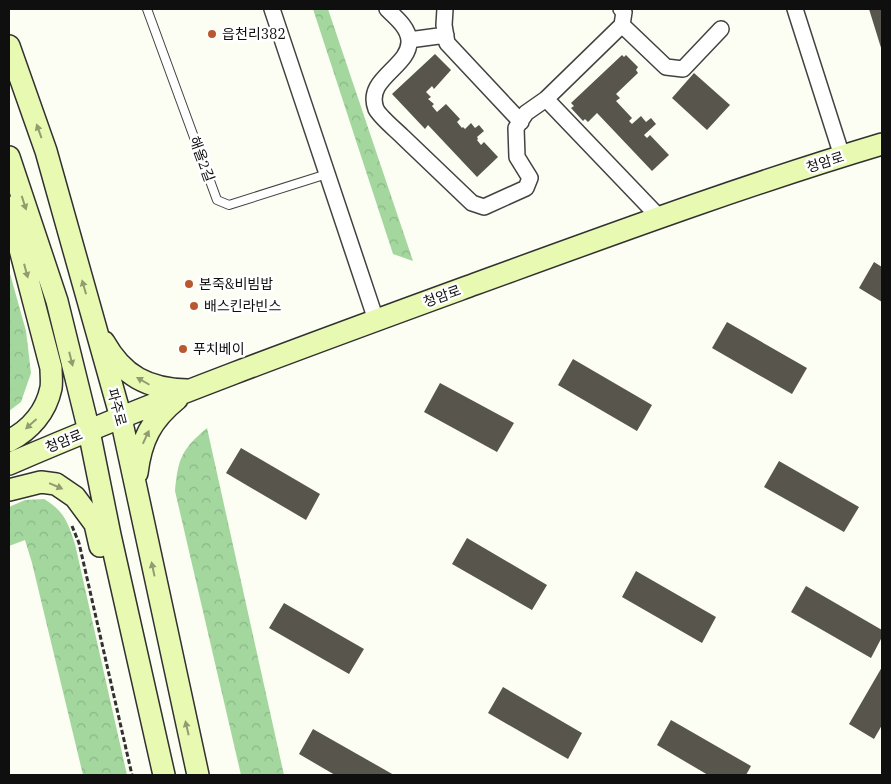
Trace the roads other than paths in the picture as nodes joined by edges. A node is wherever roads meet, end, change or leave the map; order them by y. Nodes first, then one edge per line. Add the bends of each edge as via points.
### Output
1 (148, 9) edge
2 (272, 9) edge
3 (387, 9) edge
4 (445, 9) edge
5 (621, 9) edge
6 (795, 9) edge
7 (622, 25) junction
8 (721, 29) dead end
9 (446, 35) junction
10 (409, 40) junction
11 (9, 46) edge
12 (546, 99) junction
13 (520, 122) junction
14 (882, 144) edge
15 (842, 156) junction
16 (9, 157) edge
17 (327, 174) junction
18 (9, 207) edge
19 (658, 217) junction
20 (376, 320) junction
21 (94, 324) junction
22 (190, 390) junction
23 (121, 418) junction
24 (89, 431) junction
25 (9, 440) edge
26 (9, 464) edge
27 (9, 490) edge
28 (138, 501) junction
29 (163, 770) edge
30 (198, 775) edge

1 - 17 lane, 해올2길 via 217,200 229,205
2 - 17 street
3 - 10 street via 404,27
4 - 9 street
5 - 7 street via 624,12
6 - 15 street
7 - 8 street via 666,67 683,69
7 - 12 street
9 - 10 street
9 - 13 street via 447,43
10 - 13 street via 405,57 382,79 375,94 376,109 472,203 484,207 526,188 530,178 517,156 516,128
21 -> 11 main road, 파주로 via 46,151
12 - 13 street via 526,113
12 - 19 street
14 - 15 main road, 청암로
15 - 19 main road, 청암로
16 -> 24 main road via 57,301
17 - 20 street
18 -> 25 main road via 51,368 52,387 41,415
19 - 20 main road, 청암로
20 - 22 main road, 청암로
22 -> 21 main road via 168,390 147,384 127,371 111,354
21 - 23 main road, 파주로
22 - 23 main road, 청암로
28 -> 22 main road via 137,466 147,432 159,416
23 - 24 main road, 청암로
23 - 28 main road, 파주로
24 - 26 main road, 청암로
24 - 29 main road
27 -> 29 main road via 41,482 56,484 75,497 95,524 129,666
30 -> 28 main road, 파주로

